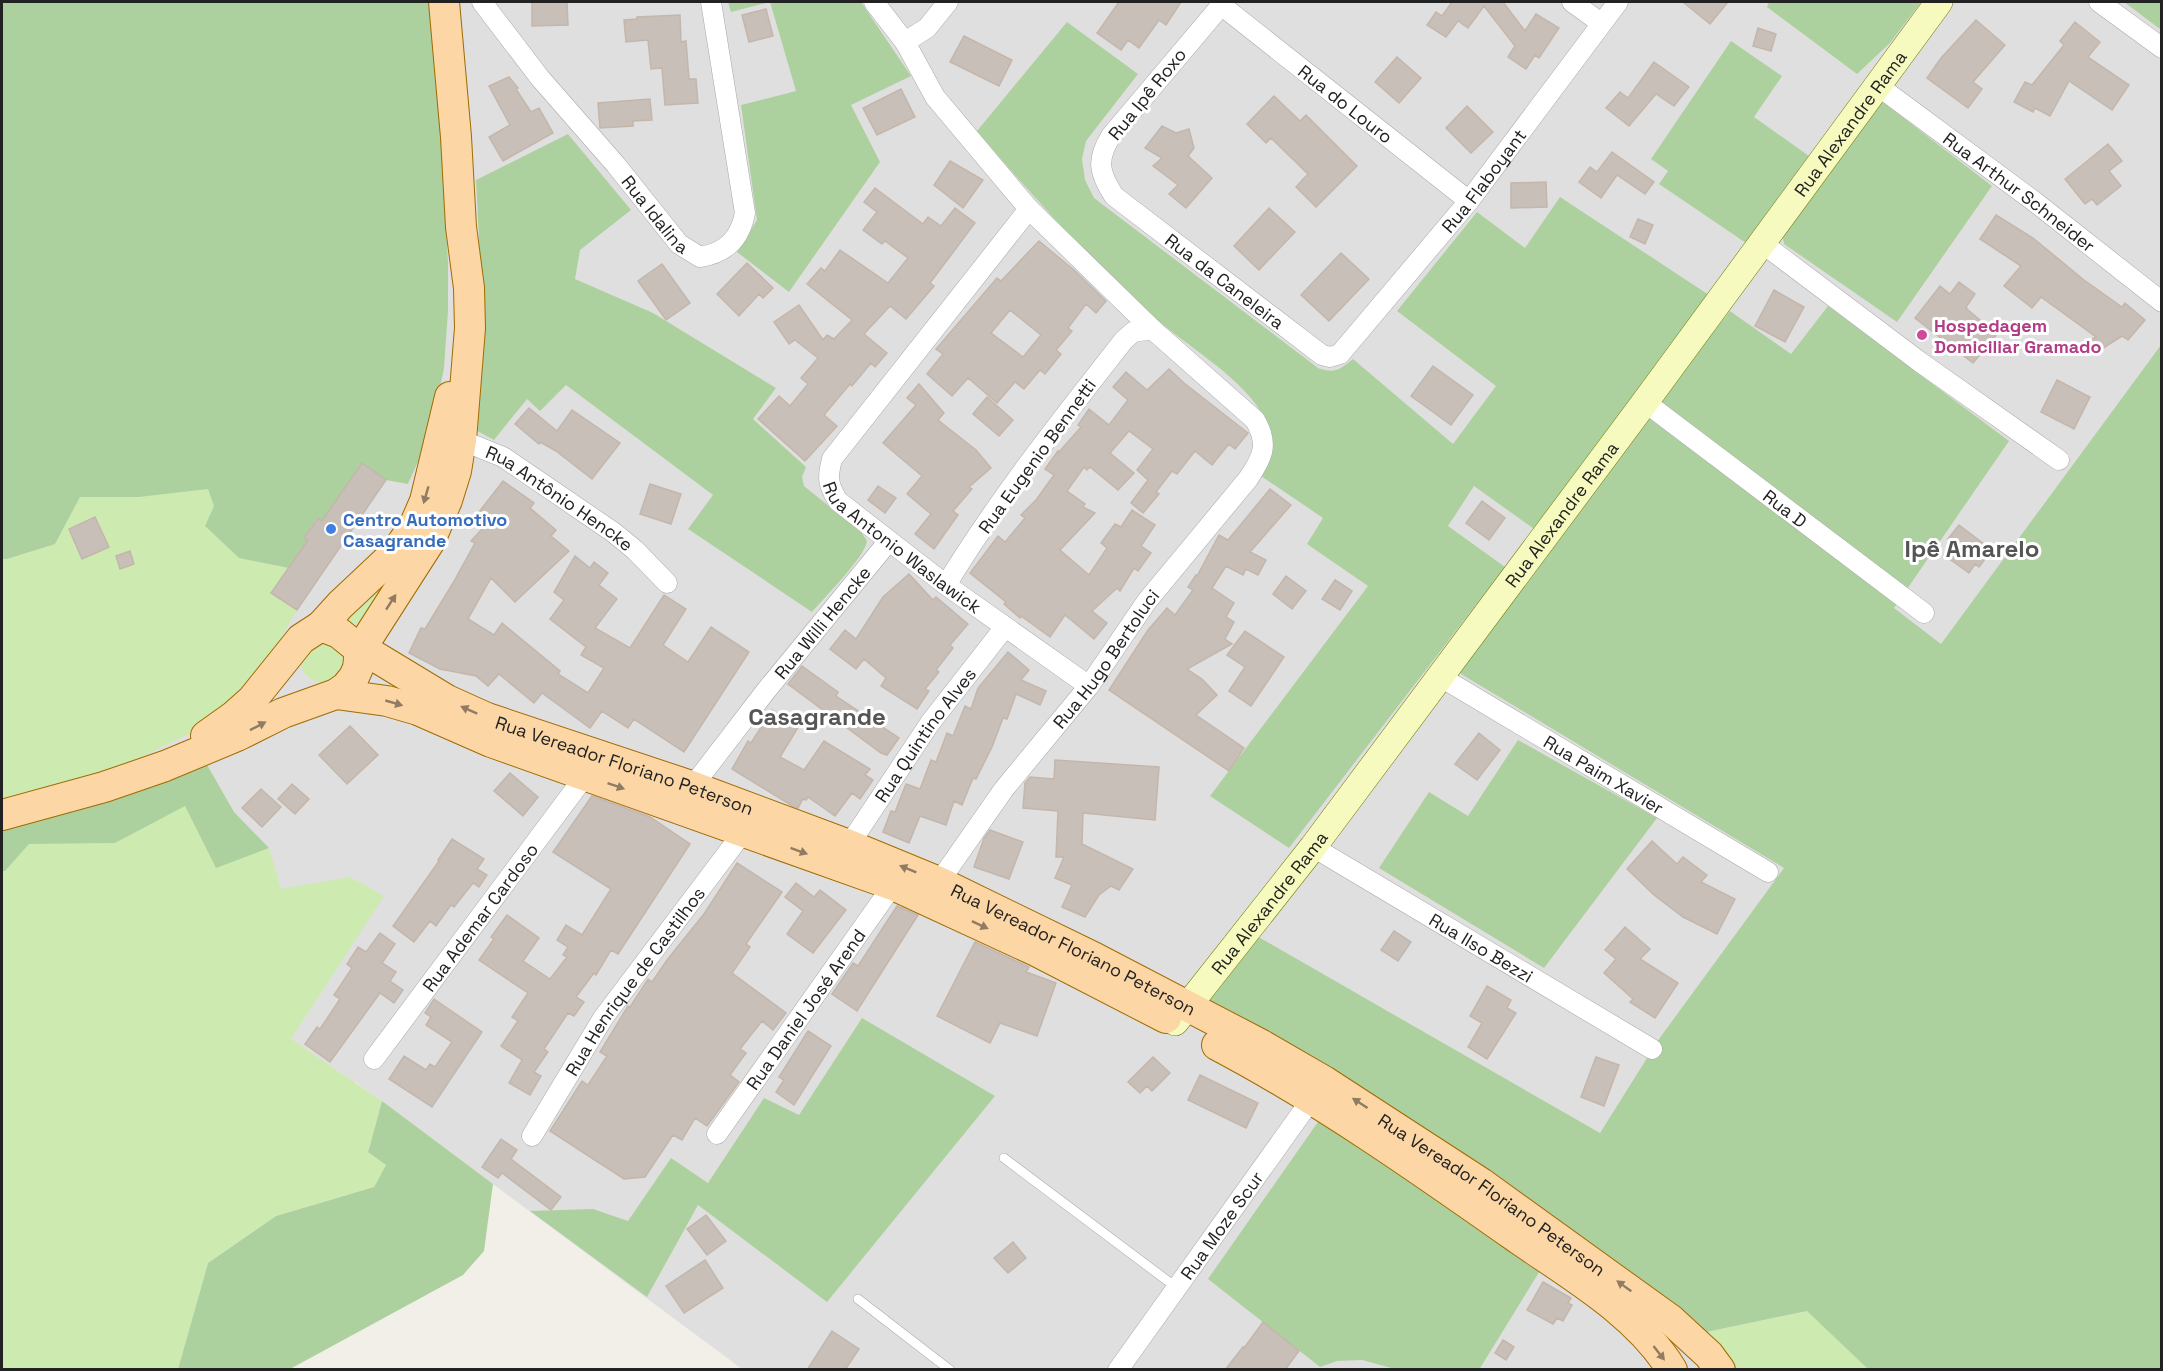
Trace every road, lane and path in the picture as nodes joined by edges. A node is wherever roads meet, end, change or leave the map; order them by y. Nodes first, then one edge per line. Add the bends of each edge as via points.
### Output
1 (444, 2) edge
2 (482, 2) edge
3 (711, 2) edge
4 (874, 2) edge
5 (948, 2) edge
6 (1572, 2) edge
7 (1618, 2) edge
8 (1939, 2) edge
9 (2099, 2) edge
10 (1223, 3) edge
11 (1602, 23) junction
12 (905, 42) junction
13 (2162, 48) edge
14 (1877, 85) junction
15 (1114, 196) joint
16 (1469, 201) junction
17 (1029, 209) junction
18 (1762, 243) junction
19 (2162, 302) edge
20 (1143, 331) junction
21 (1340, 354) joint
22 (1645, 402) junction
23 (450, 442) junction
24 (2059, 460) dead end
25 (888, 542) junction
26 (667, 583) dead end
27 (946, 585) junction
28 (1924, 613) dead end
29 (321, 626) junction
30 (1005, 627) junction
31 (360, 650) junction
32 (286, 657) junction
33 (1439, 676) junction
34 (1089, 686) junction
35 (330, 696) junction
36 (165, 766) junction
37 (585, 776) junction
38 (685, 797) junction
39 (2, 815) edge
40 (744, 831) junction
41 (849, 845) junction
42 (1313, 847) junction
43 (1768, 872) dead end
44 (939, 882) junction
45 (894, 885) junction
46 (1181, 1014) junction
47 (1652, 1049) dead end
48 (374, 1059) dead end
49 (1317, 1090) junction
50 (717, 1134) dead end
51 (532, 1136) dead end
52 (1004, 1158) dead end
53 (1177, 1288) junction
54 (858, 1299) dead end
55 (950, 1370) edge
56 (1118, 1370) edge
57 (1672, 1370) edge
58 (1720, 1370) edge

1 - 23 main road via 461,227
2 - 3 street, Rua Idalina via 679,244 700,257 717,255 742,229 745,213
4 - 12 street
5 - 12 street via 927,28
6 - 11 street
7 - 11 street, Rua Flaboyant
8 - 14 street, Rua Alexandre Rama
9 - 13 street
10 - 15 street, Rua Ipê Roxo via 1126,116 1102,150 1101,168
10 - 16 street, Rua do Louro
11 - 16 street, Rua Flaboyant
12 - 17 street via 935,98
14 - 18 street, Rua Alexandre Rama
14 - 19 street, Rua Arthur Schneider
15 - 21 street, Rua da Caneleira via 1322,355
16 - 21 street, Rua Flaboyant
17 - 20 street
17 - 25 street, Rua Antonio Waslawick via 832,459 828,475 838,501
18 - 22 street, Rua Alexandre Rama
18 - 24 street
20 - 27 street, Rua Eugenio Bennetti via 1124,340 1034,455
20 - 34 street, Rua Hugo Bertoluci via 1255,420 1263,433 1262,449 1254,471 1147,601
22 - 28 street, Rua D
22 - 33 street, Rua Alexandre Rama
23 - 26 street, Rua Antônio Hencke via 503,457 613,532
23 -> 29 main road via 415,524 390,558
31 -> 23 main road via 430,541 456,471
25 - 27 street, Rua Antonio Waslawick
25 - 38 street, Rua Willi Hencke
27 - 30 street, Rua Antonio Waslawick
29 - 31 main road via 339,633
29 - 32 main road via 301,639
30 - 34 street, Rua Antonio Waslawick
30 - 41 street, Rua Quintino Alves via 930,723
31 - 35 main road via 354,677
38 -> 31 main road, Rua Vereador Floriano Peterson via 447,700
32 - 35 main road via 296,681 304,688
32 - 36 main road via 252,700
33 - 42 street, Rua Alexandre Rama
33 - 43 street, Rua Paim Xavier
34 - 44 street, Rua Hugo Bertoluci via 1004,789
36 -> 35 main road
35 -> 37 main road, Rua Vereador Floriano Peterson via 387,701 418,710
36 - 39 main road
37 -> 38 main road, Rua Vereador Floriano Peterson
37 - 48 street, Rua Ademar Cardoso
38 - 40 main road, Rua Vereador Floriano Peterson
38 - 41 main road, Rua Vereador Floriano Peterson
40 -> 45 main road, Rua Vereador Floriano Peterson
40 - 51 street, Rua Henrique de Castilhos via 603,1018
44 -> 41 main road, Rua Vereador Floriano Peterson
42 - 46 street, Rua Alexandre Rama
42 - 47 street, Rua Ilso Bezzi
44 - 46 main road, Rua Vereador Floriano Peterson via 1095,958
45 -> 46 main road, Rua Vereador Floriano Peterson
45 - 50 street, Rua Daniel José Arend
46 - 49 main road, Rua Vereador Floriano Peterson via 1251,1063
49 - 53 street, Rua Moze Scur
49 -> 57 main road, Rua Vereador Floriano Peterson via 1586,1285 1636,1326
58 -> 49 main road, Rua Vereador Floriano Peterson via 1671,1320 1480,1182
52 - 53 lane
53 - 56 street, Rua Moze Scur
54 - 55 lane

